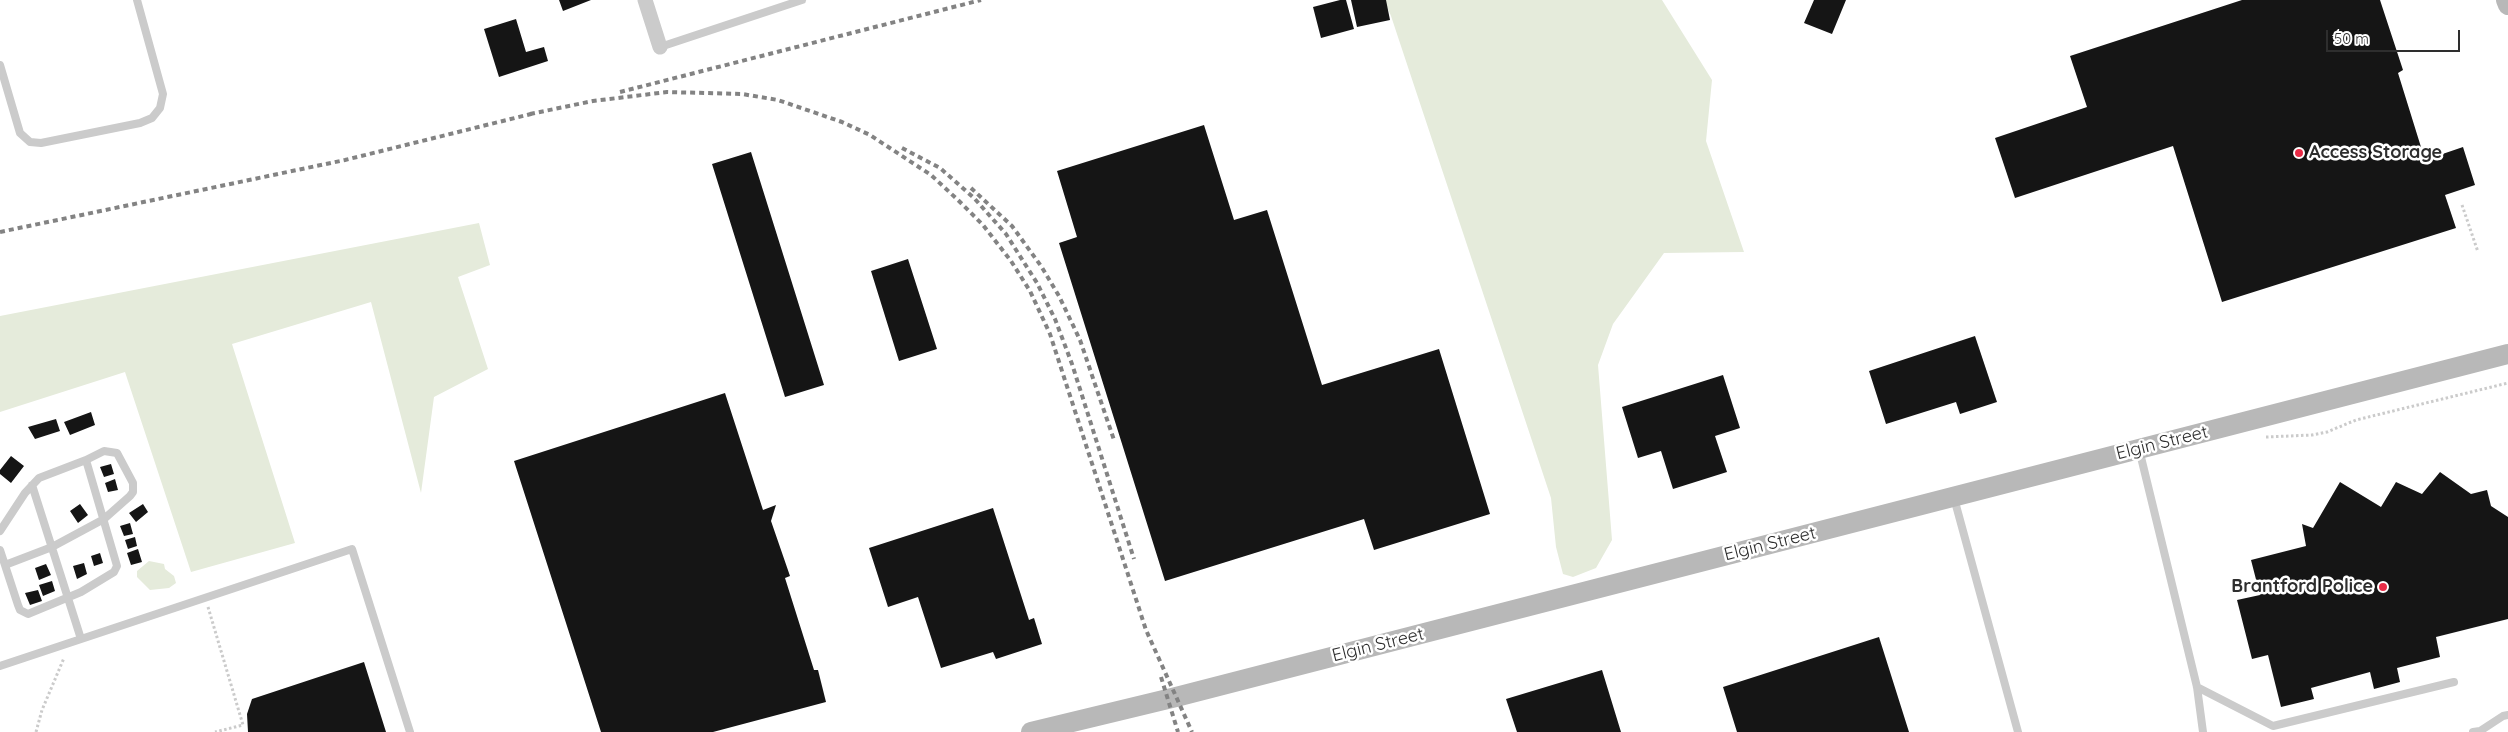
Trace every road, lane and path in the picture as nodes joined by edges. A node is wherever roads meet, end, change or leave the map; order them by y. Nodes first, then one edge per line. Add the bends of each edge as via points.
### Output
1 (137, 0) edge
2 (645, 0) edge
3 (802, 0) edge
4 (2506, 0) edge
5 (2508, 5) edge
6 (660, 47) joint
7 (0, 65) edge
8 (2462, 205) dead end
9 (2478, 252) dead end
10 (2508, 354) edge
11 (2139, 449) junction
12 (86, 460) junction
13 (32, 485) junction
14 (1954, 496) junction
15 (104, 519) junction
16 (0, 531) edge
17 (52, 547) junction
18 (0, 550) edge
19 (5, 565) junction
20 (69, 597) junction
21 (205, 597) junction
22 (81, 639) junction
23 (72, 642) junction
24 (0, 666) edge
25 (2454, 682) dead end
26 (2197, 686) junction
27 (2508, 715) edge
28 (36, 732) edge
29 (214, 732) edge
30 (410, 732) edge
31 (1031, 732) edge
32 (2018, 732) edge
33 (2203, 732) edge
34 (2478, 732) edge

1 - 7 lane via 162,94 160,108 152,118 41,143 30,142 20,133
2 - 6 street
3 - 6 lane
4 - 5 main road
8 - 9 path
10 - 11 main road, Elgin Street
11 - 14 main road, Elgin Street
11 - 26 lane
12 - 13 lane via 48,473
12 - 15 lane
12 - 15 lane via 104,451 117,453 133,483 130,496
13 - 16 lane
13 - 17 lane
14 - 31 main road, Elgin Street
14 - 32 lane
15 - 17 lane
15 - 20 lane via 117,568 89,588
17 - 19 lane
17 - 20 lane
18 - 19 lane
19 - 20 lane via 18,605 24,613 35,612
20 - 22 lane
21 - 22 lane
21 - 29 path via 243,725
21 - 30 lane via 352,548
22 - 23 lane
23 - 24 lane
23 - 28 path via 42,710
25 - 26 lane via 2273,726
26 - 33 lane
27 - 34 lane

